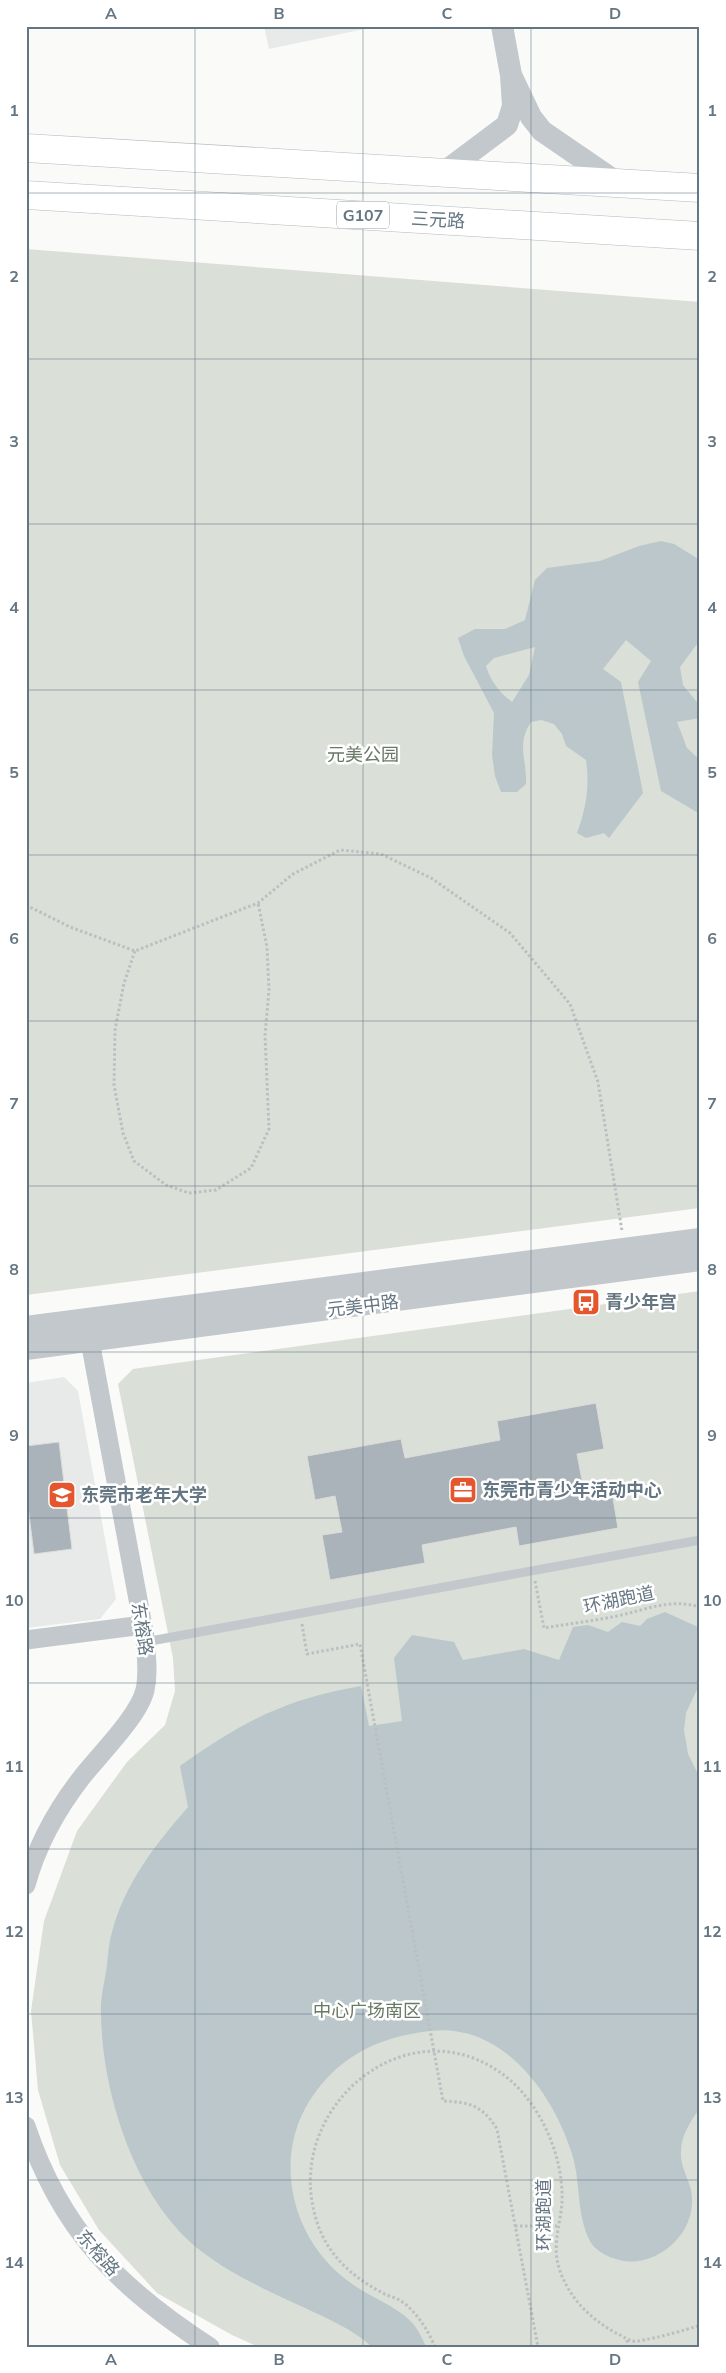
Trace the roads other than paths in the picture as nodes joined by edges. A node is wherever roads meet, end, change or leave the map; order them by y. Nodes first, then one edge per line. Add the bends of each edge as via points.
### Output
1 (502, 26) edge
2 (511, 75) junction
3 (26, 148) edge
4 (443, 173) junction
5 (618, 183) junction
6 (700, 188) edge
7 (26, 195) edge
8 (700, 236) edge
9 (700, 1239) edge
10 (700, 1260) edge
11 (26, 1327) edge
12 (90, 1341) junction
13 (26, 1349) edge
14 (700, 1540) edge
15 (144, 1634) junction
16 (26, 1640) edge
17 (26, 1885) edge
18 (26, 2126) edge
19 (210, 2347) edge

1 - 2 street
2 - 4 street via 513,106 507,126
2 - 5 street via 531,117 542,130
3 - 4 highway
4 - 5 highway
5 - 6 highway
7 - 8 highway, 三元路 / G107
9 - 11 street, 元美中路
10 - 12 street, 元美中路
12 - 13 street, 元美中路
12 - 15 street, 东榕路
14 - 15 lane via 300,1614
15 - 16 street
15 - 17 street, 东榕路 via 145,1692 132,1715 63,1802 48,1828
18 - 19 street, 东榕路 via 54,2194 81,2236 137,2294

